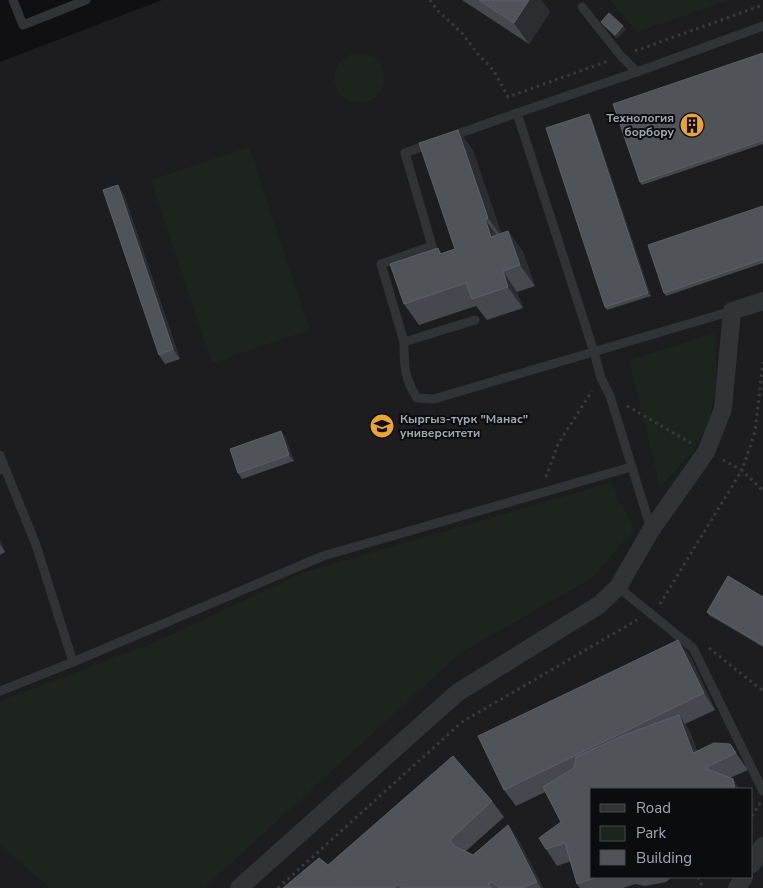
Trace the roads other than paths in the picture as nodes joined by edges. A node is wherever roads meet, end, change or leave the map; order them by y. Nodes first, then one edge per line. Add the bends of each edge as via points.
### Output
1 (13, 0) edge
2 (86, 0) edge
3 (582, 6) dead end
4 (763, 26) edge
5 (637, 72) junction
6 (517, 113) junction
7 (763, 301) edge
8 (732, 311) junction
9 (475, 320) edge
10 (404, 342) junction
11 (594, 352) junction
12 (0, 455) edge
13 (631, 467) junction
14 (3, 469) edge
15 (652, 530) junction
16 (618, 587) junction
17 (73, 662) junction
18 (0, 691) edge
19 (763, 791) edge
20 (763, 846) edge
21 (753, 862) edge
22 (239, 888) edge

1 - 2 lane via 23,25
3 - 5 lane
4 - 5 lane
5 - 6 lane
6 - 10 lane via 405,153 432,246 381,264
6 - 11 lane
7 - 8 street
8 - 11 lane
8 - 15 street via 723,409 706,452
9 - 10 lane
10 - 11 lane via 404,369 410,387 417,398 434,399
11 - 13 lane
12 - 14 lane
13 - 15 lane
13 - 17 lane via 323,556
14 - 17 lane via 36,545
15 - 16 street
16 - 19 lane via 693,648
16 - 22 street via 599,606 456,693
17 - 18 lane
20 - 21 street

